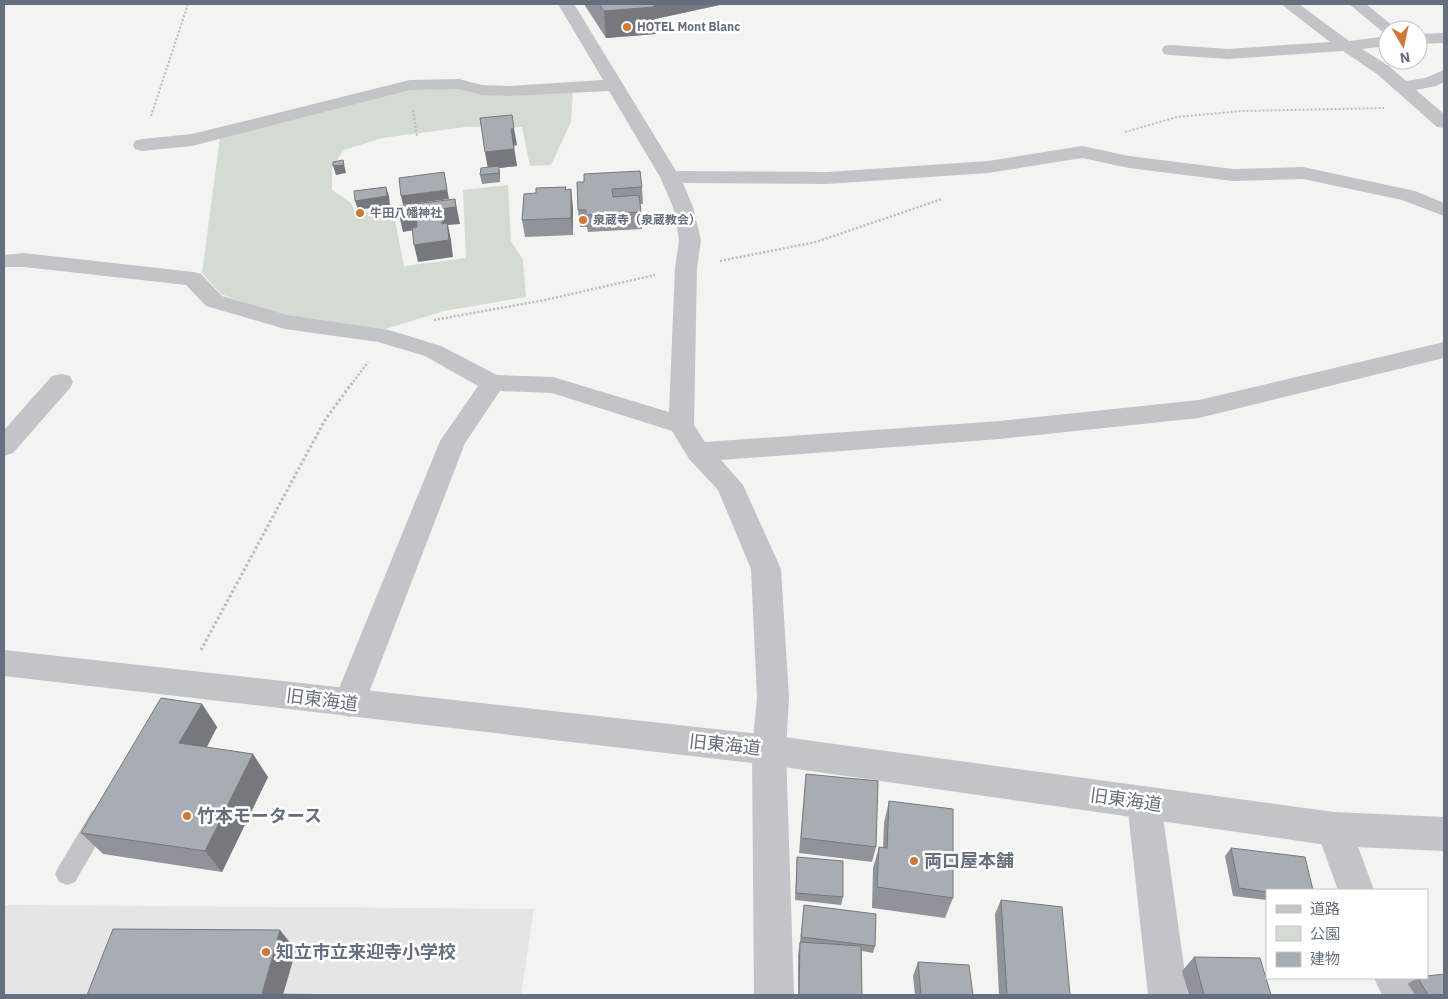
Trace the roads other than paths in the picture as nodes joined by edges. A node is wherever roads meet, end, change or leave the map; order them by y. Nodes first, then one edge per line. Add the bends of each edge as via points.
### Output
1 (566, 4) edge
2 (1289, 4) edge
3 (1358, 4) edge
4 (1378, 20) edge
5 (1444, 38) edge
6 (1428, 39) edge
7 (1378, 42) edge
8 (1346, 46) junction
9 (1170, 50) dead end
10 (1444, 75) edge
11 (614, 85) junction
12 (1403, 87) junction
13 (1444, 123) edge
14 (142, 145) road end
15 (670, 177) junction
16 (1444, 210) edge
17 (4, 261) edge
18 (1444, 350) edge
19 (61, 382) dead end
20 (493, 383) junction
21 (681, 425) junction
22 (4, 447) edge
23 (698, 452) junction
24 (4, 663) edge
25 (350, 703) junction
26 (769, 750) junction
27 (112, 799) edge
28 (1144, 802) junction
29 (1334, 829) junction
30 (1444, 834) edge
31 (67, 874) dead end
32 (1356, 889) edge
33 (1394, 979) edge
34 (774, 995) edge
35 (1168, 995) edge
36 (1402, 995) edge

1 - 11 street
2 - 8 street
3 - 4 street
5 - 6 street
7 - 8 street
8 - 9 street via 1228,54
8 - 12 street
10 - 12 street via 1430,82
11 - 14 street via 509,91 482,90 459,84 410,85 192,140
11 - 15 street
12 - 13 street
15 - 16 street via 827,178 988,167 1082,152 1129,162 1233,175 1303,174 1408,194
15 - 21 street via 683,207 690,240 686,268
17 - 20 street via 24,260 194,279 214,301 285,322 381,335 433,351
18 - 23 street via 1199,409 1000,430
19 - 22 street
20 - 21 street via 554,385
20 - 25 street via 452,441
21 - 23 street
23 - 26 street via 729,484 766,569 773,698
24 - 25 street, 旧東海道 via 176,691
25 - 26 street, 旧東海道
26 - 28 street, 旧東海道
26 - 34 street
27 - 31 lane
28 - 29 street, 旧東海道
28 - 35 street
29 - 30 street, 旧東海道
29 - 32 street
33 - 36 street

